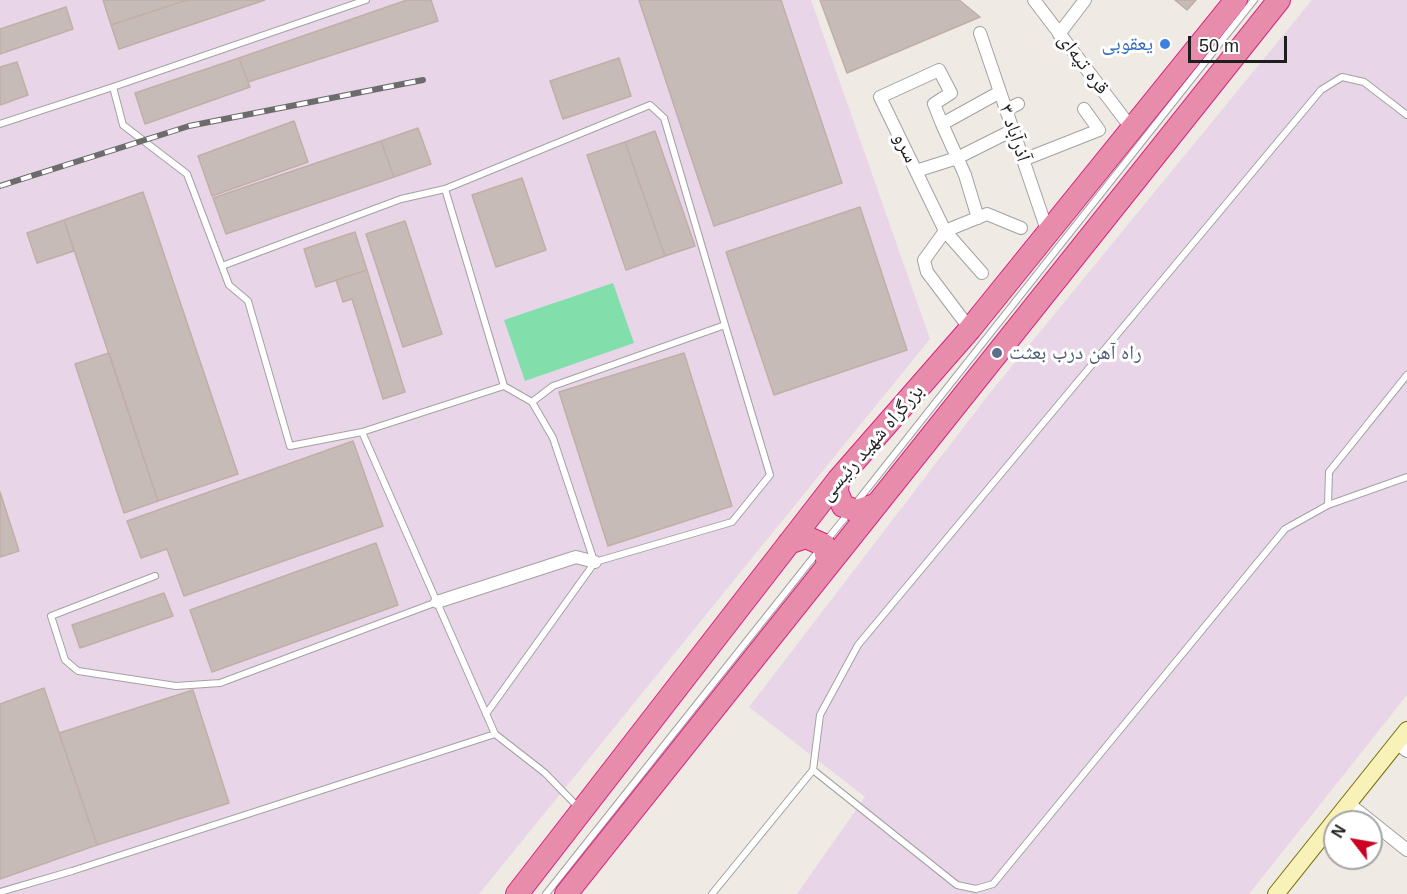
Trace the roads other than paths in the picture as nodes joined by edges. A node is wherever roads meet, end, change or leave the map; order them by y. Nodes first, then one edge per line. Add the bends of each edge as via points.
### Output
1 (366, 0) edge
2 (1034, 0) edge
3 (1085, 0) edge
4 (1236, 0) edge
5 (1254, 0) edge
6 (1280, 0) edge
7 (980, 33) dead end
8 (1059, 34) junction
9 (113, 87) junction
10 (1000, 92) junction
11 (1018, 104) dead end
12 (1084, 109) dead end
13 (1006, 110) junction
14 (1407, 116) edge
15 (942, 123) junction
16 (0, 124) edge
17 (1132, 129) junction
18 (1013, 130) junction
19 (957, 158) junction
20 (1023, 160) junction
21 (916, 171) junction
22 (445, 189) junction
23 (978, 218) junction
24 (1021, 228) dead end
25 (945, 231) junction
26 (1048, 233) junction
27 (222, 266) junction
28 (982, 273) dead end
29 (724, 325) junction
30 (970, 329) junction
31 (1407, 375) edge
32 (504, 386) junction
33 (532, 402) junction
34 (362, 432) junction
35 (1407, 477) edge
36 (838, 480) junction
37 (875, 505) junction
38 (1328, 505) junction
39 (789, 543) junction
40 (595, 562) junction
41 (828, 564) junction
42 (155, 576) dead end
43 (437, 602) junction
44 (486, 714) junction
45 (495, 734) junction
46 (1404, 741) edge
47 (813, 770) junction
48 (1348, 803) junction
49 (583, 811) junction
50 (1407, 850) edge
51 (0, 892) edge
52 (517, 894) edge
53 (546, 894) edge
54 (566, 894) edge
55 (712, 894) edge
56 (1276, 894) edge

1 - 9 lane
2 - 8 street, قره تپه‌ای
3 - 8 street
4 - 17 highway, بزرگراه شهید رئیسی
5 - 53 lane
6 - 37 highway, بزرگراه شهید رئیسی
7 - 10 street, ۳ آذرآباد
8 - 17 street, قره تپه‌ای
9 - 16 lane
9 - 27 lane via 123,125 187,174
10 - 13 street, ۳ آذرآباد
10 - 15 street
11 - 13 street
12 - 20 street via 1099,130
13 - 18 street, ۳ آذرآباد
14 - 47 lane via 1364,82 1342,77 1321,90 858,645 820,715
15 - 19 street
15 - 21 street, سرو via 933,104 951,93 939,70 880,97
17 - 26 highway, بزرگراه شهید رئیسی
18 - 19 street
18 - 20 street, ۳ آذرآباد
19 - 21 street
19 - 23 street
20 - 26 street, ۳ آذرآباد
21 - 25 street, سرو
22 - 27 lane via 401,199
22 - 29 lane via 650,105 664,118
22 - 32 lane
23 - 24 street via 987,214
23 - 25 street
25 - 28 street, سرو
25 - 30 street via 924,260 927,272
26 - 30 highway, بزرگراه شهید رئیسی
27 - 34 lane via 229,285 248,301 290,446
29 - 33 lane via 553,386
29 - 40 lane via 770,475 732,522
30 - 36 highway, بزرگراه شهید رئیسی
31 - 38 lane via 1329,472
32 - 33 lane
32 - 34 lane
33 - 40 lane via 553,438
34 - 43 lane
35 - 38 lane
36 - 37 highway via 837,492 843,506 856,511
36 - 39 highway, بزرگراه شهید رئیسی
37 - 41 highway, بزرگراه شهید رئیسی
38 - 47 lane via 1285,529 993,884 976,889 957,885
39 - 41 highway via 806,537 824,545
39 - 49 highway, بزرگراه شهید رئیسی
40 - 43 street via 576,557
40 - 44 lane
41 - 54 highway, بزرگراه شهید رئیسی
42 - 43 lane via 51,616 64,660 78,671 176,686 220,683
43 - 44 lane
44 - 45 lane
45 - 49 lane via 545,773
45 - 51 lane
46 - 48 street
47 - 55 lane
48 - 50 street
48 - 56 street
49 - 52 highway, بزرگراه شهید رئیسی

